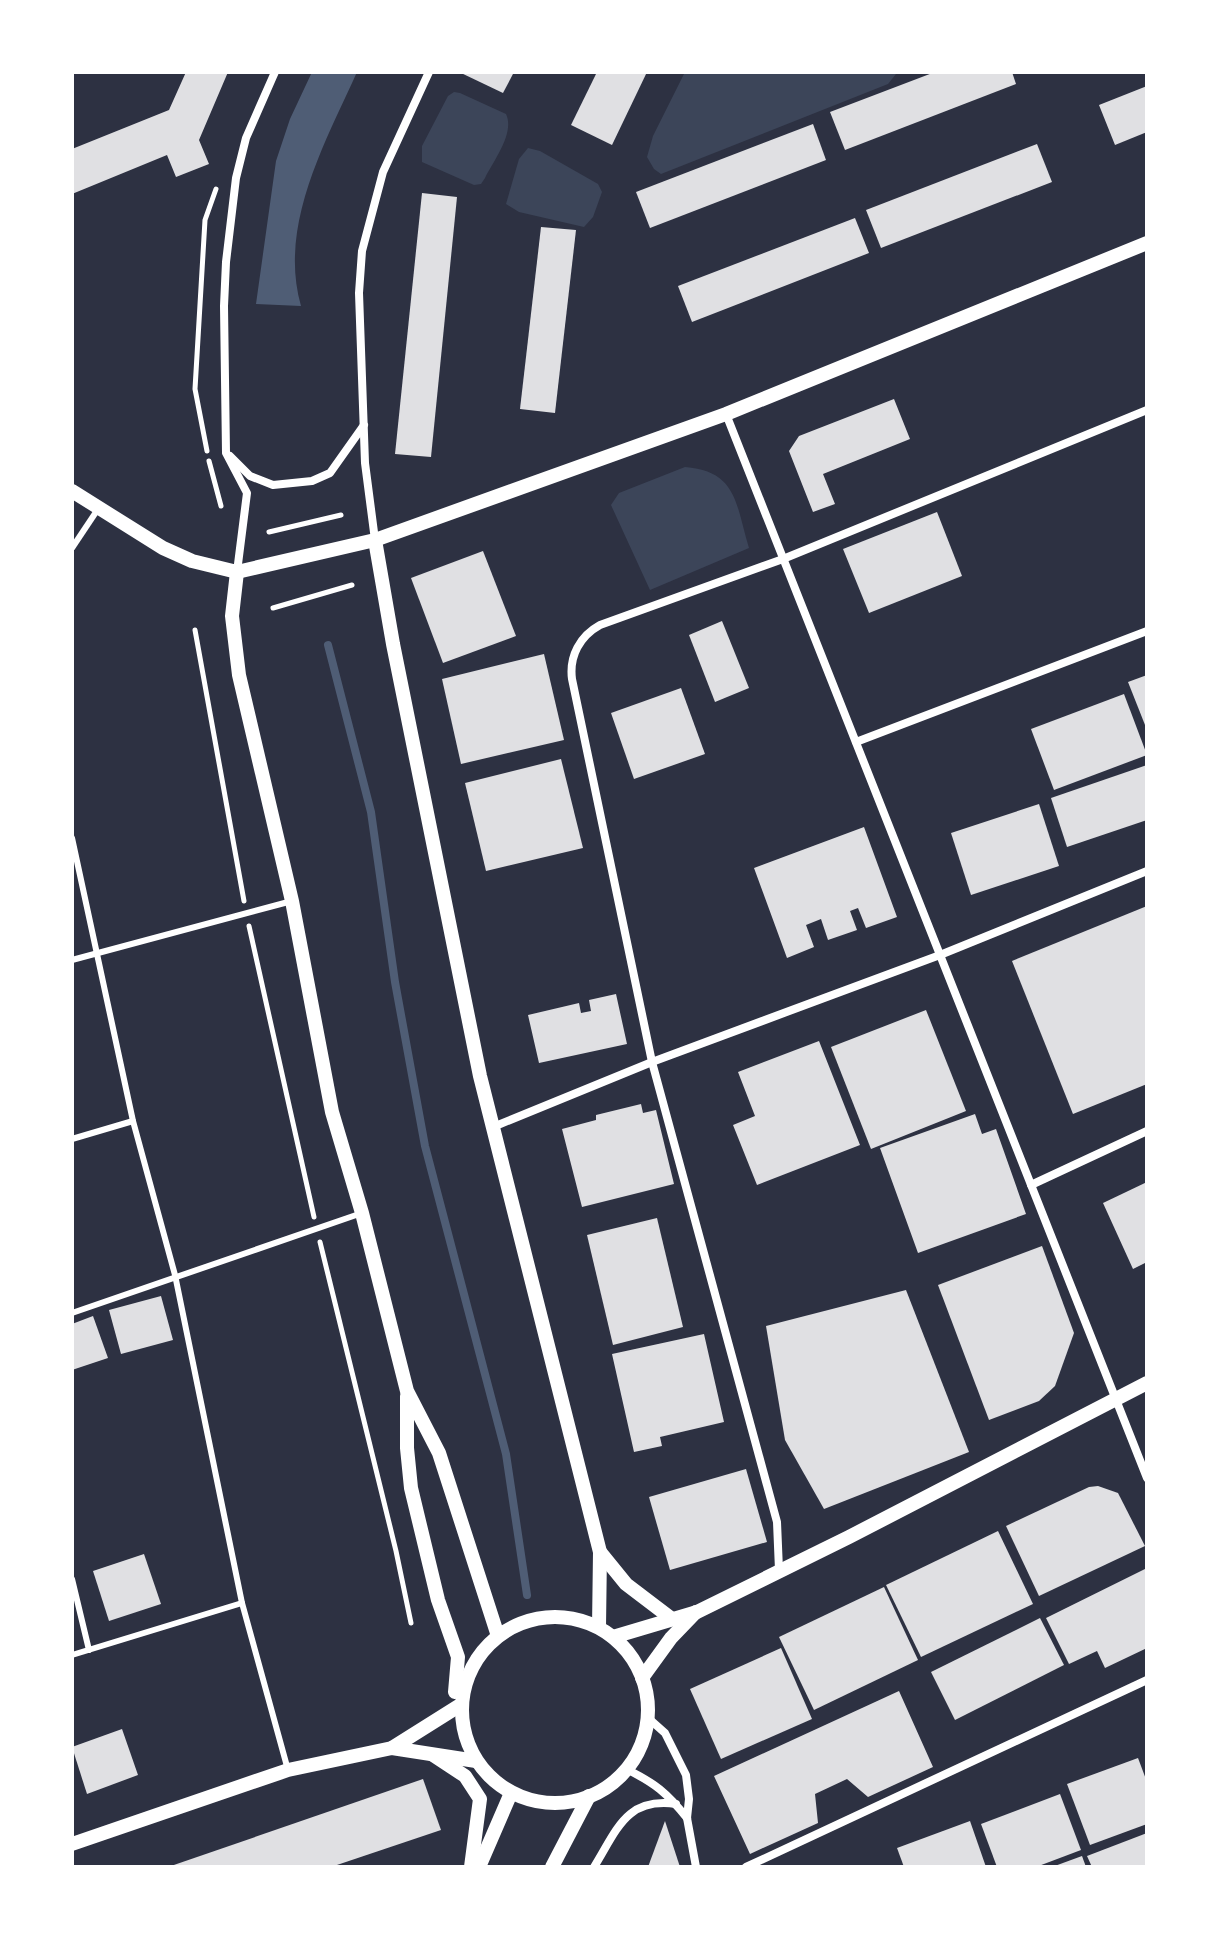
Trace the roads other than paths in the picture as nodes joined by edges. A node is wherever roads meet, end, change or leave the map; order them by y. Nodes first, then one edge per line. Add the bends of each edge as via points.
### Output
1 (275, 72) edge
2 (429, 72) edge
3 (1147, 243) edge
4 (1147, 410) edge
5 (726, 414) junction
6 (365, 423) junction
7 (226, 453) junction
8 (72, 491) edge
9 (98, 509) junction
10 (375, 540) junction
11 (72, 548) edge
12 (783, 559) junction
13 (237, 572) junction
14 (1147, 631) edge
15 (856, 742) junction
16 (72, 838) edge
17 (1147, 871) edge
18 (292, 901) junction
19 (96, 953) junction
20 (940, 955) junction
21 (72, 960) edge
22 (652, 1062) junction
23 (133, 1121) junction
24 (493, 1127) junction
25 (1147, 1131) edge
26 (72, 1139) edge
27 (1031, 1185) junction
28 (362, 1213) junction
29 (175, 1275) junction
30 (72, 1313) edge
31 (1147, 1383) edge
32 (407, 1391) junction
33 (1115, 1398) junction
34 (1147, 1478) edge
35 (600, 1552) junction
36 (779, 1570) junction
37 (72, 1579) edge
38 (242, 1603) junction
39 (697, 1612) junction
40 (672, 1619) junction
41 (599, 1627) junction
42 (498, 1636) junction
43 (613, 1637) junction
44 (89, 1650) junction
45 (72, 1655) edge
46 (642, 1678) junction
47 (1147, 1680) edge
48 (457, 1707) junction
49 (647, 1717) junction
50 (392, 1748) junction
51 (433, 1755) junction
52 (476, 1761) junction
53 (626, 1769) junction
54 (288, 1770) junction
55 (511, 1793) junction
56 (589, 1796) junction
57 (676, 1804) junction
58 (687, 1818) junction
59 (72, 1844) edge
60 (471, 1867) edge
61 (479, 1867) edge
62 (552, 1867) edge
63 (594, 1867) edge
64 (696, 1867) edge
65 (746, 1867) edge

1 - 7 street via 246,138 236,178 224,306
2 - 6 street via 383,172 362,251
3 - 5 street
4 - 12 street
5 - 10 street
5 - 12 street
6 - 7 street via 330,473 312,481 273,485 250,476
6 - 10 street
7 - 13 street via 247,493
8 - 9 street
9 - 11 lane
9 - 13 street via 192,561
10 - 13 street
10 - 24 street
12 - 15 street
12 - 22 street via 600,625 582,639 572,660
13 - 18 street via 232,616 239,675
14 - 15 street
15 - 20 street
16 - 19 lane
17 - 20 street
18 - 19 lane
18 - 28 street via 332,1112
19 - 21 lane
19 - 23 lane
20 - 22 street
20 - 27 street
22 - 24 street
22 - 36 street via 777,1522
23 - 26 lane
23 - 29 lane
24 - 35 street
25 - 27 street
27 - 33 street
28 - 29 lane
28 - 32 street
29 - 30 lane
29 - 38 lane
31 - 33 street
32 - 42 street via 439,1453
32 - 48 street via 411,1488 458,1657
33 - 34 street
33 - 36 street
35 - 40 street via 626,1584
35 - 41 street
36 - 39 street
37 - 44 lane
38 - 44 lane
38 - 54 lane
39 - 40 street
39 - 46 street
40 - 43 street
41 - 42 street via 574,1618 548,1617
41 - 43 street
42 - 48 street via 473,1666
43 - 46 street
44 - 45 lane
46 - 49 street
47 - 65 street
48 - 50 street
48 - 52 street
49 - 53 street via 644,1736
49 - 58 street via 665,1733 686,1775
50 - 51 street
50 - 54 street
51 - 52 street
51 - 60 street via 465,1776 480,1799
52 - 55 street
53 - 56 street
53 - 57 street via 653,1782
54 - 59 street
55 - 56 street via 550,1803
55 - 61 street
56 - 62 street
57 - 58 street
57 - 63 street via 638,1807 623,1819
58 - 64 street

